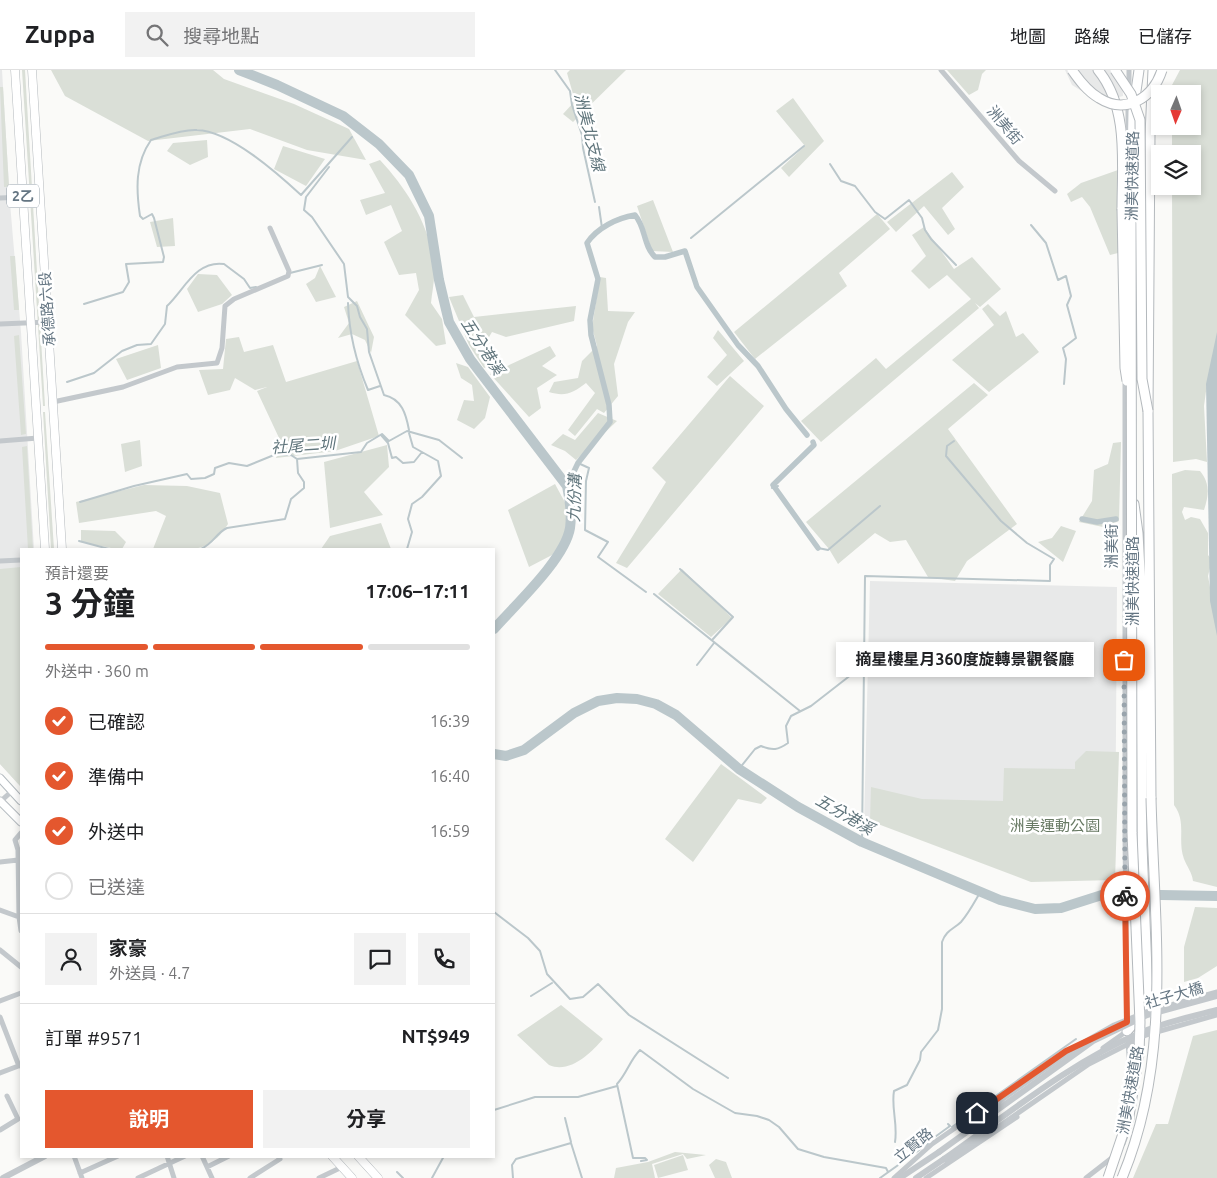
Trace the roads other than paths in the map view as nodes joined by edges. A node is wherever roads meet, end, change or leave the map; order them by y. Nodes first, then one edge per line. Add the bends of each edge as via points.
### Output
1 (15, 70) edge
2 (32, 70) edge
3 (941, 70) edge
4 (1072, 70) edge
5 (1098, 70) edge
6 (1115, 70) edge
7 (1129, 70) edge
8 (1138, 70) edge
9 (1153, 70) edge
10 (1162, 70) edge
11 (1055, 191) dead end
12 (23, 196) junction
13 (0, 198) edge
14 (270, 228) dead end
15 (48, 322) junction
16 (31, 323) junction
17 (0, 324) edge
18 (53, 402) junction
19 (1132, 406) junction
20 (1148, 411) junction
21 (38, 438) junction
22 (0, 441) edge
23 (1132, 486) junction
24 (1148, 511) junction
25 (44, 548) edge
26 (62, 548) edge
27 (20, 560) edge
28 (0, 561) edge
29 (1141, 590) junction
30 (0, 778) edge
31 (12, 791) junction
32 (20, 800) edge
33 (0, 801) edge
34 (20, 821) edge
35 (20, 834) edge
36 (18, 860) junction
37 (0, 862) edge
38 (0, 910) edge
39 (19, 917) junction
40 (20, 924) edge
41 (0, 950) edge
42 (20, 966) edge
43 (1217, 992) edge
44 (20, 993) edge
45 (1217, 996) edge
46 (0, 1001) edge
47 (1217, 1010) edge
48 (1217, 1015) edge
49 (0, 1017) edge
50 (1127, 1027) junction
51 (1085, 1042) junction
52 (1092, 1057) junction
53 (20, 1066) edge
54 (0, 1073) edge
55 (7, 1096) dead end
56 (972, 1126) junction
57 (0, 1130) edge
58 (939, 1152) joint
59 (41, 1158) edge
60 (75, 1158) edge
61 (114, 1158) edge
62 (168, 1158) edge
63 (181, 1158) edge
64 (203, 1158) edge
65 (225, 1158) edge
66 (279, 1158) edge
67 (334, 1158) edge
68 (360, 1158) edge
69 (946, 1160) junction
70 (170, 1164) junction
71 (207, 1167) junction
72 (342, 1167) junction
73 (81, 1175) edge
74 (255, 1177) edge
75 (920, 1177) edge
76 (3, 1178) edge
77 (142, 1178) edge
78 (174, 1178) edge
79 (212, 1178) edge
80 (319, 1178) edge
81 (352, 1178) edge
82 (378, 1178) edge
83 (894, 1178) edge
84 (900, 1178) edge
85 (1086, 1178) edge
86 (1108, 1178) edge
87 (1122, 1178) edge

1 - 12 main road, 承德路六段 / 2乙
2 - 15 main road, 承德路六段 / 2乙
3 - 11 street, 洲美街 via 1019,161
4 - 10 highway, bridge via 1094,95 1121,105 1131,104 1148,95 1156,86
5 - 19 highway, bridge via 1111,90 1120,122 1125,368
6 - 20 highway, bridge via 1131,94 1140,120 1142,379
7 - 50 street, 洲美街 via 1124,440
8 - 19 highway, 洲美快速道路, bridge via 1131,173
9 - 20 highway, 洲美快速道路, bridge
12 - 13 street
12 - 16 main road, 承德路六段 / 2乙
14 - 18 street via 289,271 288,276 240,296 225,306 222,348 217,363 177,367 123,386
15 - 16 street
15 - 18 main road, 承德路六段 / 2乙
16 - 17 street
16 - 21 main road, 承德路六段 / 2乙
18 - 26 main road, 承德路六段 / 2乙
19 - 23 highway, 洲美快速道路, bridge
20 - 24 highway, 洲美快速道路
21 - 22 street
21 - 25 main road, 承德路六段 / 2乙
23 - 29 highway, bridge
23 - 86 highway, 洲美快速道路, bridge via 1132,833 1140,1022 1129,1116
24 - 29 highway
24 - 87 highway, 洲美快速道路, bridge via 1158,1000 1147,1094 1136,1141
27 - 28 street
29 - 50 highway via 1142,845 1148,979 1143,1003
30 - 31 main road
31 - 32 main road
31 - 33 street
33 - 34 main road
35 - 36 street via 15,840
36 - 37 street
36 - 39 street
38 - 39 street
39 - 40 street
41 - 42 street
43 - 56 street, bridge via 1146,1012 1099,1033 1003,1099
44 - 46 street
45 - 56 street, 社子大橋, bridge via 1147,1016 1093,1041
47 - 69 street, 社子大橋, bridge via 1159,1026 1110,1047 1065,1074
48 - 69 street, bridge via 1162,1029 1125,1044 1067,1077
49 - 53 street
50 - 51 street, 立賢路
50 - 52 street, 立賢路
50 - 85 street, 洲美街 via 1131,1080 1123,1124 1106,1163
51 - 52 street
51 - 83 street, 立賢路 via 1066,1051 932,1144
52 - 75 street, 立賢路 via 1078,1074
53 - 54 street
55 - 57 street via 18,1119
56 - 58 street, 社子大橋, bridge
58 - 84 street, 立賢路
59 - 76 street
60 - 73 street
61 - 73 street
62 - 70 street
63 - 70 street
64 - 71 street
65 - 71 street
66 - 74 street
67 - 72 main road
68 - 82 main road
69 - 75 street, 立賢路
70 - 77 street
70 - 78 street
71 - 79 street
72 - 80 street
72 - 81 main road

